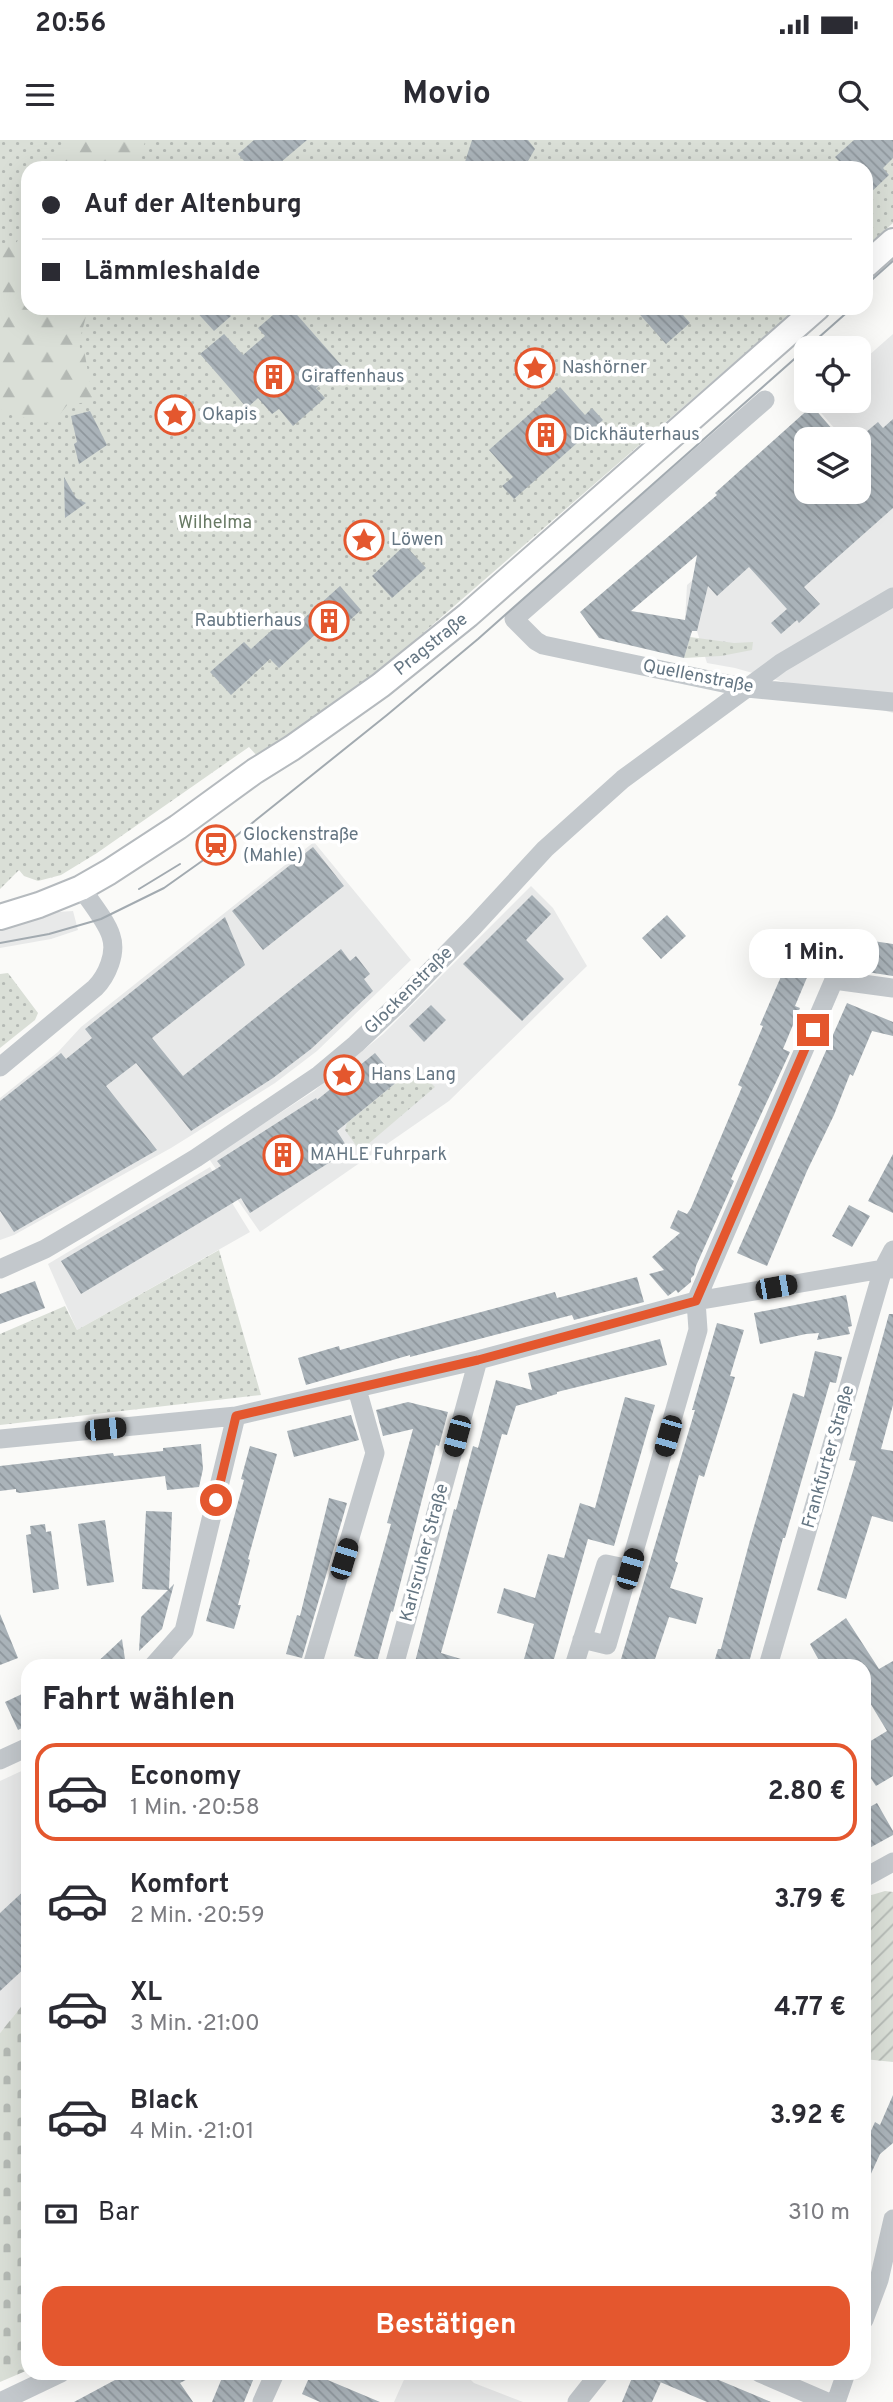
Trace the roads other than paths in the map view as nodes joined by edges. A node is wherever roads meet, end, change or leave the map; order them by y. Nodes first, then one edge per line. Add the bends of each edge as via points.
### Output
1 (893, 241) edge
2 (873, 259) edge
3 (809, 315) edge
4 (765, 400) dead end
5 (893, 597) edge
6 (747, 688) junction
7 (893, 702) edge
8 (81, 888) junction
9 (0, 917) edge
10 (893, 988) edge
11 (0, 1067) edge
12 (893, 1250) edge
13 (0, 1269) edge
14 (888, 1269) edge
15 (696, 1301) junction
16 (478, 1360) junction
17 (357, 1389) junction
18 (236, 1416) junction
19 (0, 1439) edge
20 (158, 1659) edge
21 (314, 1659) edge
22 (396, 1659) edge
23 (576, 1659) edge
24 (770, 1659) edge
25 (21, 1750) edge
26 (1, 1758) edge
27 (893, 1862) edge
28 (871, 1874) edge
29 (893, 2219) edge
30 (871, 2301) edge
31 (46, 2380) edge
32 (272, 2380) edge
33 (594, 2380) edge
34 (776, 2380) edge
35 (844, 2380) edge
36 (0, 2402) edge
37 (262, 2402) edge
38 (577, 2402) edge
39 (827, 2402) edge
40 (836, 2402) edge

1 - 2 main road
3 - 8 main road, Pragstraße via 382,685 178,827
4 - 6 street, Quellenstraße via 514,619 544,645
5 - 6 street, Glockenstraße
6 - 7 street, Quellenstraße
6 - 13 street, Glockenstraße via 623,779 545,849 398,1004 319,1075 95,1220
8 - 9 main road, Pragstraße
8 - 11 street via 112,937 102,981
10 - 15 street via 834,980
12 - 14 street, Frankfurter Straße
14 - 15 street
14 - 24 street, Frankfurter Straße
15 - 16 street
15 - 23 street via 698,1330 607,1646 582,1639
16 - 17 street
16 - 22 street, Karlsruher Straße
17 - 18 street
17 - 21 street via 375,1453
18 - 19 street
18 - 20 street via 184,1631
25 - 26 street
27 - 28 street
29 - 30 street
31 - 36 street
32 - 37 street
33 - 38 street
34 - 39 street
35 - 40 street

